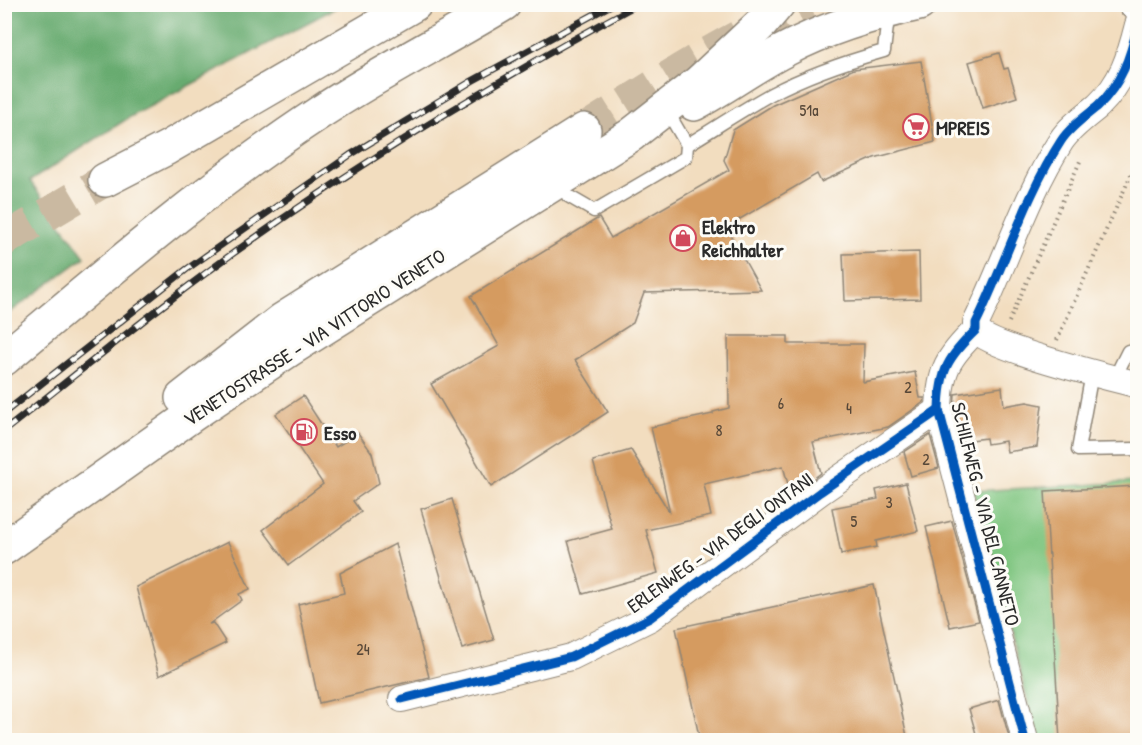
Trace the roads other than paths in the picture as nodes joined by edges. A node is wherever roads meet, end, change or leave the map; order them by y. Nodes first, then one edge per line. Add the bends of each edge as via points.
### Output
1 (415, 4) edge
2 (504, 4) edge
3 (778, 4) edge
4 (919, 4) edge
5 (884, 13) junction
6 (1137, 25) edge
7 (1133, 63) edge
8 (670, 116) junction
9 (584, 130) tunnel mouth
10 (631, 135) junction
11 (687, 145) junction
12 (105, 180) tunnel mouth
13 (558, 182) junction
14 (976, 330) junction
15 (1128, 351) dead end
16 (4, 359) edge
17 (1092, 373) junction
18 (1127, 382) edge
19 (939, 410) junction
20 (1137, 448) edge
21 (17, 540) edge
22 (402, 699) dead end
23 (1026, 741) edge

1 - 12 main road
2 - 16 main road via 392,67 257,157
3 - 10 main road via 699,82
4 - 5 main road
5 - 8 main road via 819,33
5 - 11 lane via 884,51 850,60 771,94
6 - 7 street, SCHILFWEG - VIA DEL CANNETO
7 - 14 street, SCHILFWEG - VIA DEL CANNETO via 1103,101 1063,138 1044,172
8 - 10 main road
8 - 11 lane
9 - 21 main road via 282,320 85,467
10 - 13 main road, VENETOSTRASSE - VIA VITTORIO VENETO
11 - 13 lane via 686,157 594,211 568,196
13 - 21 main road, VENETOSTRASSE - VIA VITTORIO VENETO via 289,350
14 - 17 street via 989,340
14 - 19 street, SCHILFWEG - VIA DEL CANNETO via 946,364 939,390
15 - 18 lane via 1120,367
17 - 18 street
17 - 20 lane via 1078,450
19 - 22 street, ERLENWEG - VIA DEGLI ONTANI via 650,618 572,657
19 - 23 street, SCHILFWEG - VIA DEL CANNETO

